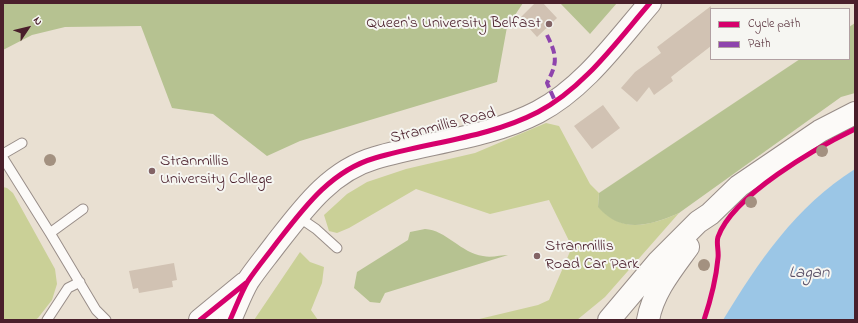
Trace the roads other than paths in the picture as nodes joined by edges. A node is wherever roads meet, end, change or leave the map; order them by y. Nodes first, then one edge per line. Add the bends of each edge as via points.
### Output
1 (650, 3) edge
2 (855, 114) edge
3 (22, 143) dead end
4 (3, 154) edge
5 (3, 158) edge
6 (83, 209) dead end
7 (710, 214) junction
8 (297, 216) junction
9 (50, 233) junction
10 (337, 248) dead end
11 (248, 281) junction
12 (80, 282) junction
13 (47, 320) edge
14 (106, 320) edge
15 (200, 320) edge
16 (230, 320) edge
17 (609, 320) edge
18 (648, 320) edge

1 - 8 street, Stranmillis Road via 583,78 560,98 538,112 480,132 374,158 356,165 335,177
2 - 7 street via 820,131 777,159 739,186
3 - 4 lane
5 - 9 lane
6 - 9 lane
7 - 17 street via 698,222 658,262
7 - 18 street via 660,288
8 - 10 lane
8 - 11 street, Stranmillis Road
9 - 12 lane
11 - 15 street, Stranmillis Road
11 - 16 street, Stranmillis Road
12 - 13 lane via 68,288
12 - 14 lane via 96,310

